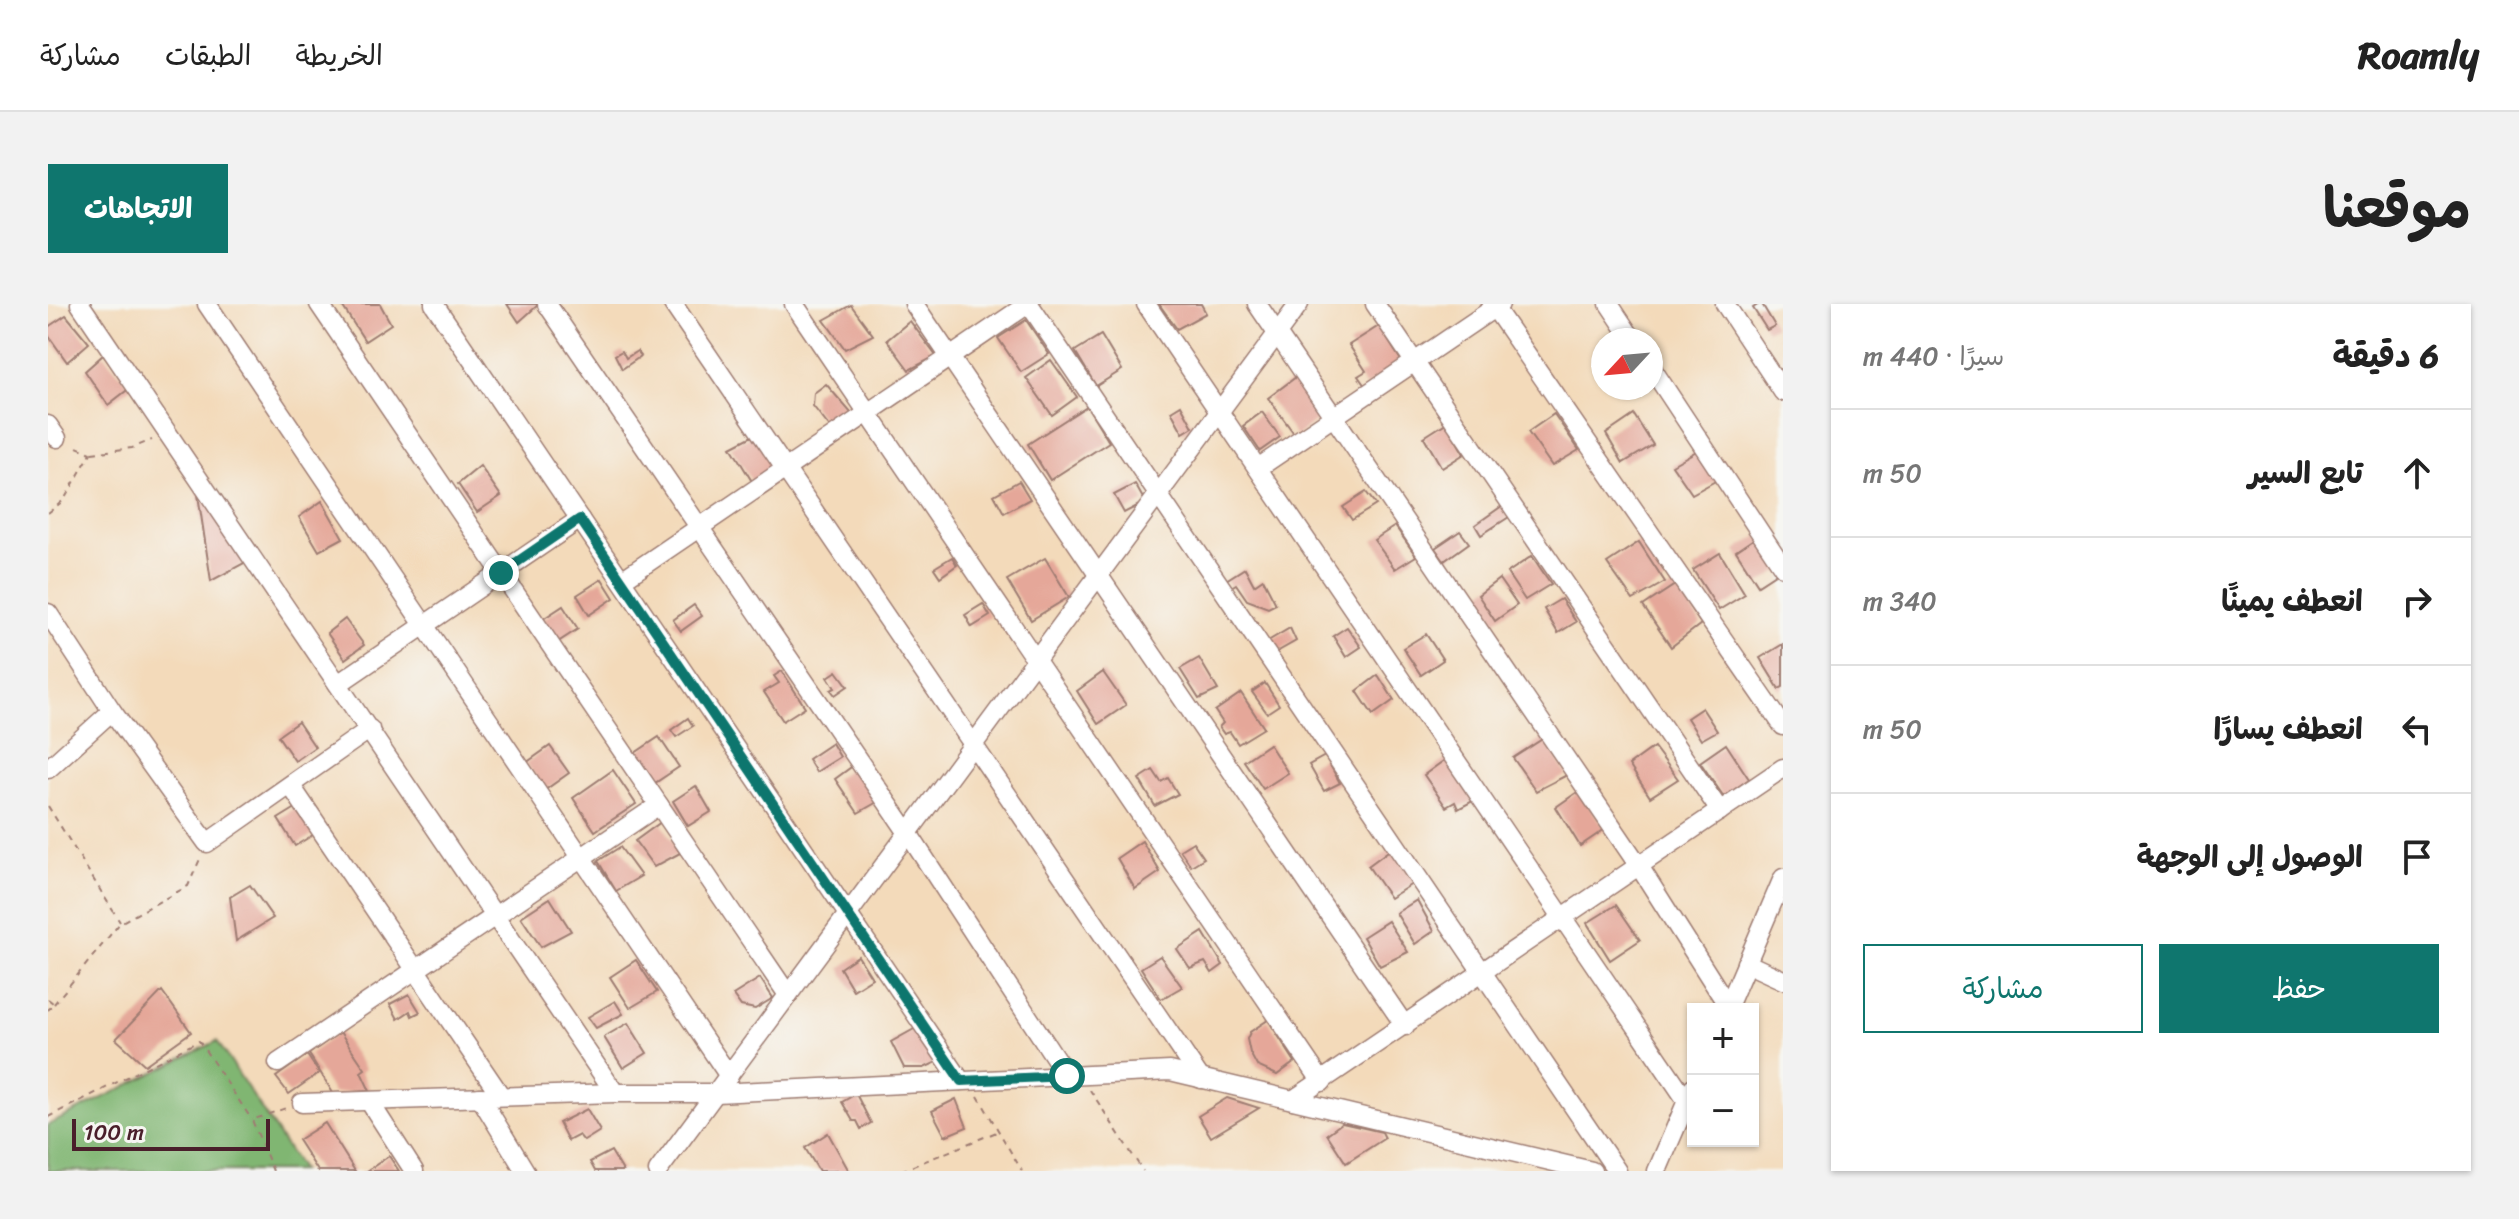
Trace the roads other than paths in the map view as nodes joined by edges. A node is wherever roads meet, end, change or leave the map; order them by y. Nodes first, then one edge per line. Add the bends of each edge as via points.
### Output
1 (80, 304) edge
2 (207, 304) edge
3 (319, 304) edge
4 (547, 304) edge
5 (673, 304) edge
6 (794, 304) edge
7 (914, 304) edge
8 (1029, 304) edge
9 (1146, 304) edge
10 (1257, 304) edge
11 (1299, 304) edge
12 (1375, 304) edge
13 (1609, 304) edge
14 (1725, 304) edge
15 (437, 305) edge
16 (1495, 305) edge
17 (1625, 328) edge
18 (1277, 333) junction
19 (951, 357) junction
20 (1414, 362) junction
21 (1663, 385) edge
22 (1783, 392) edge
23 (1220, 412) junction
24 (868, 413) junction
25 (1334, 417) junction
26 (1258, 468) junction
27 (785, 469) junction
28 (1159, 495) junction
29 (580, 519) junction
30 (700, 528) junction
31 (1783, 567) edge
32 (501, 573) junction
33 (1099, 576) junction
34 (622, 580) junction
35 (48, 613) edge
36 (424, 626) junction
37 (1036, 661) junction
38 (338, 684) junction
39 (112, 711) junction
40 (1783, 726) edge
41 (370, 729) junction
42 (973, 745) junction
43 (1783, 768) edge
44 (48, 769) edge
45 (291, 786) junction
46 (659, 805) junction
47 (1720, 811) junction
48 (908, 833) junction
49 (581, 858) junction
50 (1639, 866) junction
51 (1783, 878) edge
52 (848, 915) junction
53 (495, 916) junction
54 (1564, 917) junction
55 (1746, 963) junction
56 (415, 970) junction
57 (1482, 973) junction
58 (1783, 980) edge
59 (788, 995) junction
60 (1724, 1003) edge
61 (1729, 1003) edge
62 (1405, 1026) junction
63 (278, 1063) dead end
64 (729, 1076) junction
65 (1074, 1076) junction
66 (1201, 1079) junction
67 (961, 1081) junction
68 (1322, 1082) junction
69 (1687, 1090) edge
70 (615, 1093) junction
71 (716, 1093) junction
72 (501, 1096) junction
73 (480, 1097) junction
74 (1293, 1100) junction
75 (369, 1101) junction
76 (1687, 1101) edge
77 (302, 1103) road end
78 (414, 1171) edge
79 (525, 1171) edge
80 (658, 1171) edge
81 (1592, 1171) edge
82 (1617, 1171) edge
83 (1657, 1171) edge

1 - 38 street
2 - 36 street
3 - 32 street
4 - 30 street
5 - 27 street
6 - 24 street
7 - 19 street
8 - 19 street
8 - 28 street
9 - 23 street
10 - 18 street
11 - 18 street
12 - 20 street
13 - 17 street
14 - 22 street
15 - 29 street
16 - 20 street
16 - 40 street
18 - 23 street
18 - 25 street
19 - 24 street
19 - 33 street
20 - 25 street
20 - 47 street
21 - 31 street
23 - 26 street
23 - 28 street
24 - 27 street
24 - 37 street
25 - 26 street
25 - 50 street
26 - 54 street
27 - 30 street
27 - 42 street
28 - 33 street
28 - 57 street
29 - 32 street
29 - 34 street
30 - 34 street
30 - 48 street
32 - 36 street
32 - 46 street
33 - 37 street
33 - 62 street
34 - 52 street
35 - 39 street
36 - 38 street
36 - 49 street
37 - 42 street
37 - 68 street
38 - 41 street
39 - 44 street
39 - 45 street via 207,843
41 - 45 street
41 - 53 street
42 - 48 street
42 - 66 street
43 - 47 street
45 - 56 street
46 - 49 street
46 - 59 street
47 - 50 street
48 - 52 street
48 - 65 street
49 - 53 street
49 - 64 street
50 - 54 street
50 - 60 street
51 - 55 street
52 - 59 street
52 - 67 street
53 - 56 street
53 - 70 street
54 - 57 street
54 - 69 street
55 - 58 street
55 - 61 street
56 - 63 street
56 - 72 street
57 - 62 street
57 - 82 street
59 - 64 street
62 - 68 street
64 - 71 street
65 - 66 street via 1170,1071
65 - 67 street
66 - 74 street
67 - 71 street
68 - 74 street
70 - 71 street
70 - 72 street
71 - 80 street
72 - 73 street
73 - 75 street
73 - 79 street
74 - 81 street
75 - 77 street
75 - 78 street
76 - 83 street

